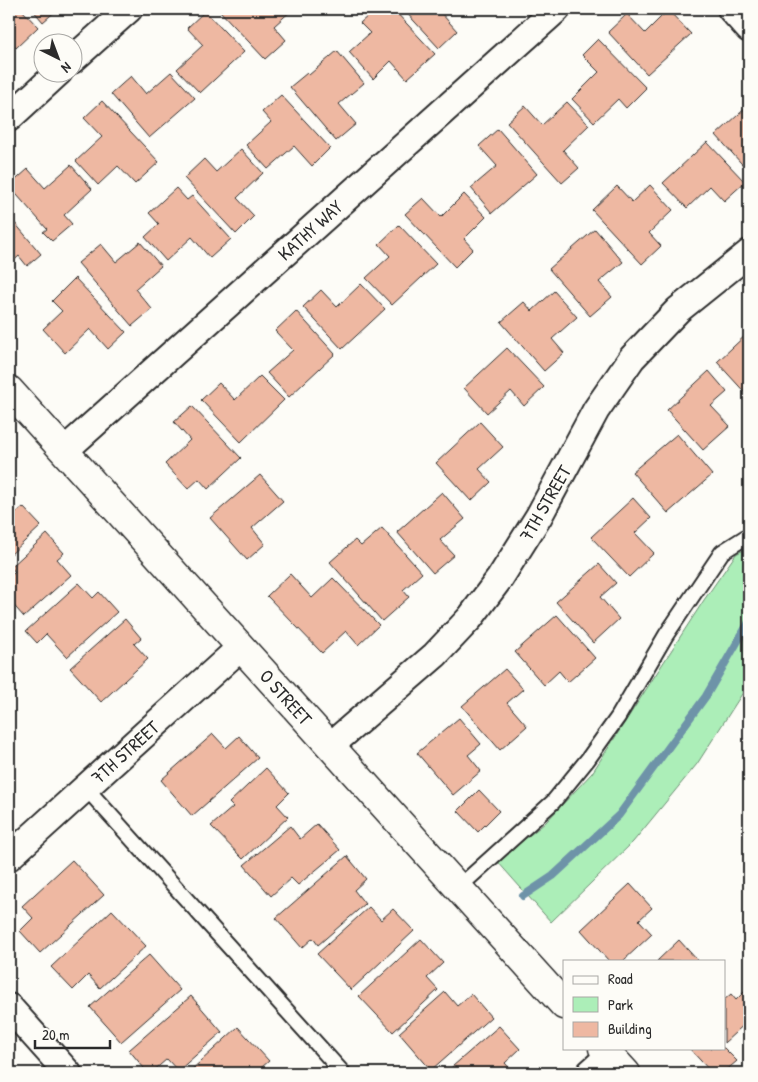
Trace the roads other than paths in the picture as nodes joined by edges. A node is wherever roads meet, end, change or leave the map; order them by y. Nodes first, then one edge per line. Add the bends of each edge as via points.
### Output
1 (130, 9) edge
2 (557, 9) edge
3 (731, 9) edge
4 (749, 29) edge
5 (82, 51) edge
6 (48, 82) edge
7 (9, 118) edge
8 (749, 253) edge
9 (9, 390) edge
10 (64, 451) junction
11 (749, 534) edge
12 (241, 647) junction
13 (330, 746) junction
14 (85, 788) junction
15 (9, 857) edge
16 (458, 888) junction
17 (563, 1004) edge
18 (9, 1007) edge
19 (613, 1059) edge
20 (68, 1073) edge
21 (343, 1073) edge
22 (590, 1073) edge

1 - 5 street
2 - 10 street, KATHY WAY
3 - 4 street
6 - 7 street
8 - 13 street, 7TH STREET via 678,310 632,358 596,410 539,516 470,618 435,655
9 - 10 street, O STREET
10 - 12 street, O STREET
11 - 16 lane via 722,552 666,635 618,717 576,774 552,802
12 - 13 street, O STREET
12 - 14 street, 7TH STREET
13 - 16 street, O STREET
14 - 15 street, 7TH STREET
14 - 21 lane
16 - 17 street, O STREET
18 - 20 street
19 - 22 street

